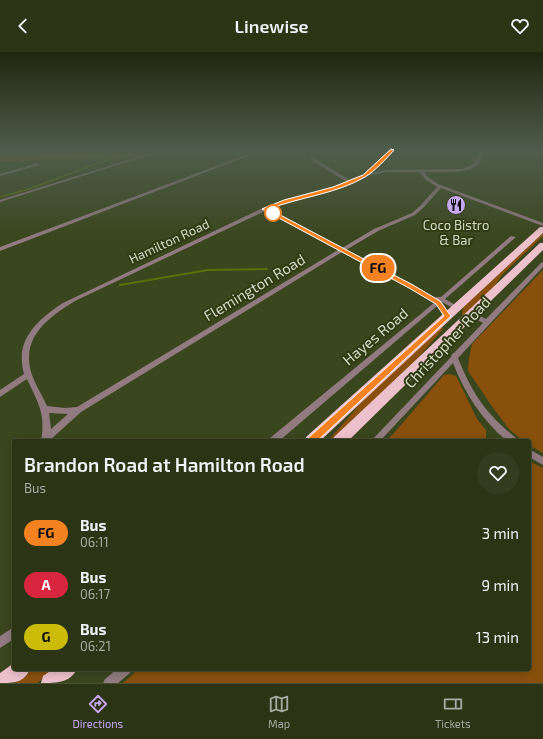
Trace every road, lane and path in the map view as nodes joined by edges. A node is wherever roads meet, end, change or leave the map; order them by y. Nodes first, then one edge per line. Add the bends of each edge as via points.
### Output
1 (71, 179) edge
2 (184, 179) edge
3 (346, 179) edge
4 (356, 179) edge
5 (428, 179) edge
6 (350, 182) junction
7 (440, 187) junction
8 (0, 202) edge
9 (265, 209) junction
10 (543, 225) edge
11 (543, 229) edge
12 (514, 237) dead end
13 (543, 238) edge
14 (543, 245) edge
15 (0, 249) edge
16 (343, 250) junction
17 (533, 255) junction
18 (543, 264) edge
19 (439, 301) junction
20 (457, 308) junction
21 (471, 314) junction
22 (447, 316) junction
23 (486, 322) junction
24 (436, 347) junction
25 (454, 356) junction
26 (28, 375) junction
27 (0, 394) edge
28 (45, 409) junction
29 (78, 410) junction
30 (46, 439) edge
31 (47, 439) edge
32 (275, 439) edge
33 (313, 439) edge
34 (341, 439) edge
35 (377, 439) edge
36 (511, 439) edge
37 (531, 454) edge
38 (543, 461) edge
39 (12, 634) edge
40 (0, 642) edge
41 (18, 671) edge
42 (65, 671) edge
43 (124, 671) edge
44 (2, 683) edge
45 (50, 683) edge
46 (110, 683) edge

1 - 8 street
2 - 15 street
3 - 6 street
4 - 6 street, Hamilton Road
5 - 7 street
6 - 9 street, Hamilton Road
7 - 10 street
7 - 16 street, Flemington Road via 414,214 377,229
9 - 16 street
9 - 26 street, Hamilton Road via 59,307 46,317 30,338 24,356
11 - 20 highway
12 - 19 street, Hayes Road
13 - 17 highway via 531,250
14 - 17 highway
16 - 19 street
16 - 29 street, Flemington Road
17 - 21 highway
18 - 23 street, Christopher Road
19 - 20 street
19 - 22 street
19 - 32 street, Hayes Road
20 - 22 highway
20 - 24 highway via 457,316 434,342
21 - 23 street
21 - 24 highway
22 - 33 highway
23 - 25 street, Christopher Road
24 - 34 highway
25 - 35 street, Christopher Road
25 - 36 street via 464,383 480,409
26 - 27 street
26 - 28 street, Flemington Road
28 - 29 street
28 - 30 street, Flemington Road
29 - 31 street, Flemington Road
37 - 38 street
39 - 40 street
41 - 44 highway
42 - 45 highway
43 - 46 street

